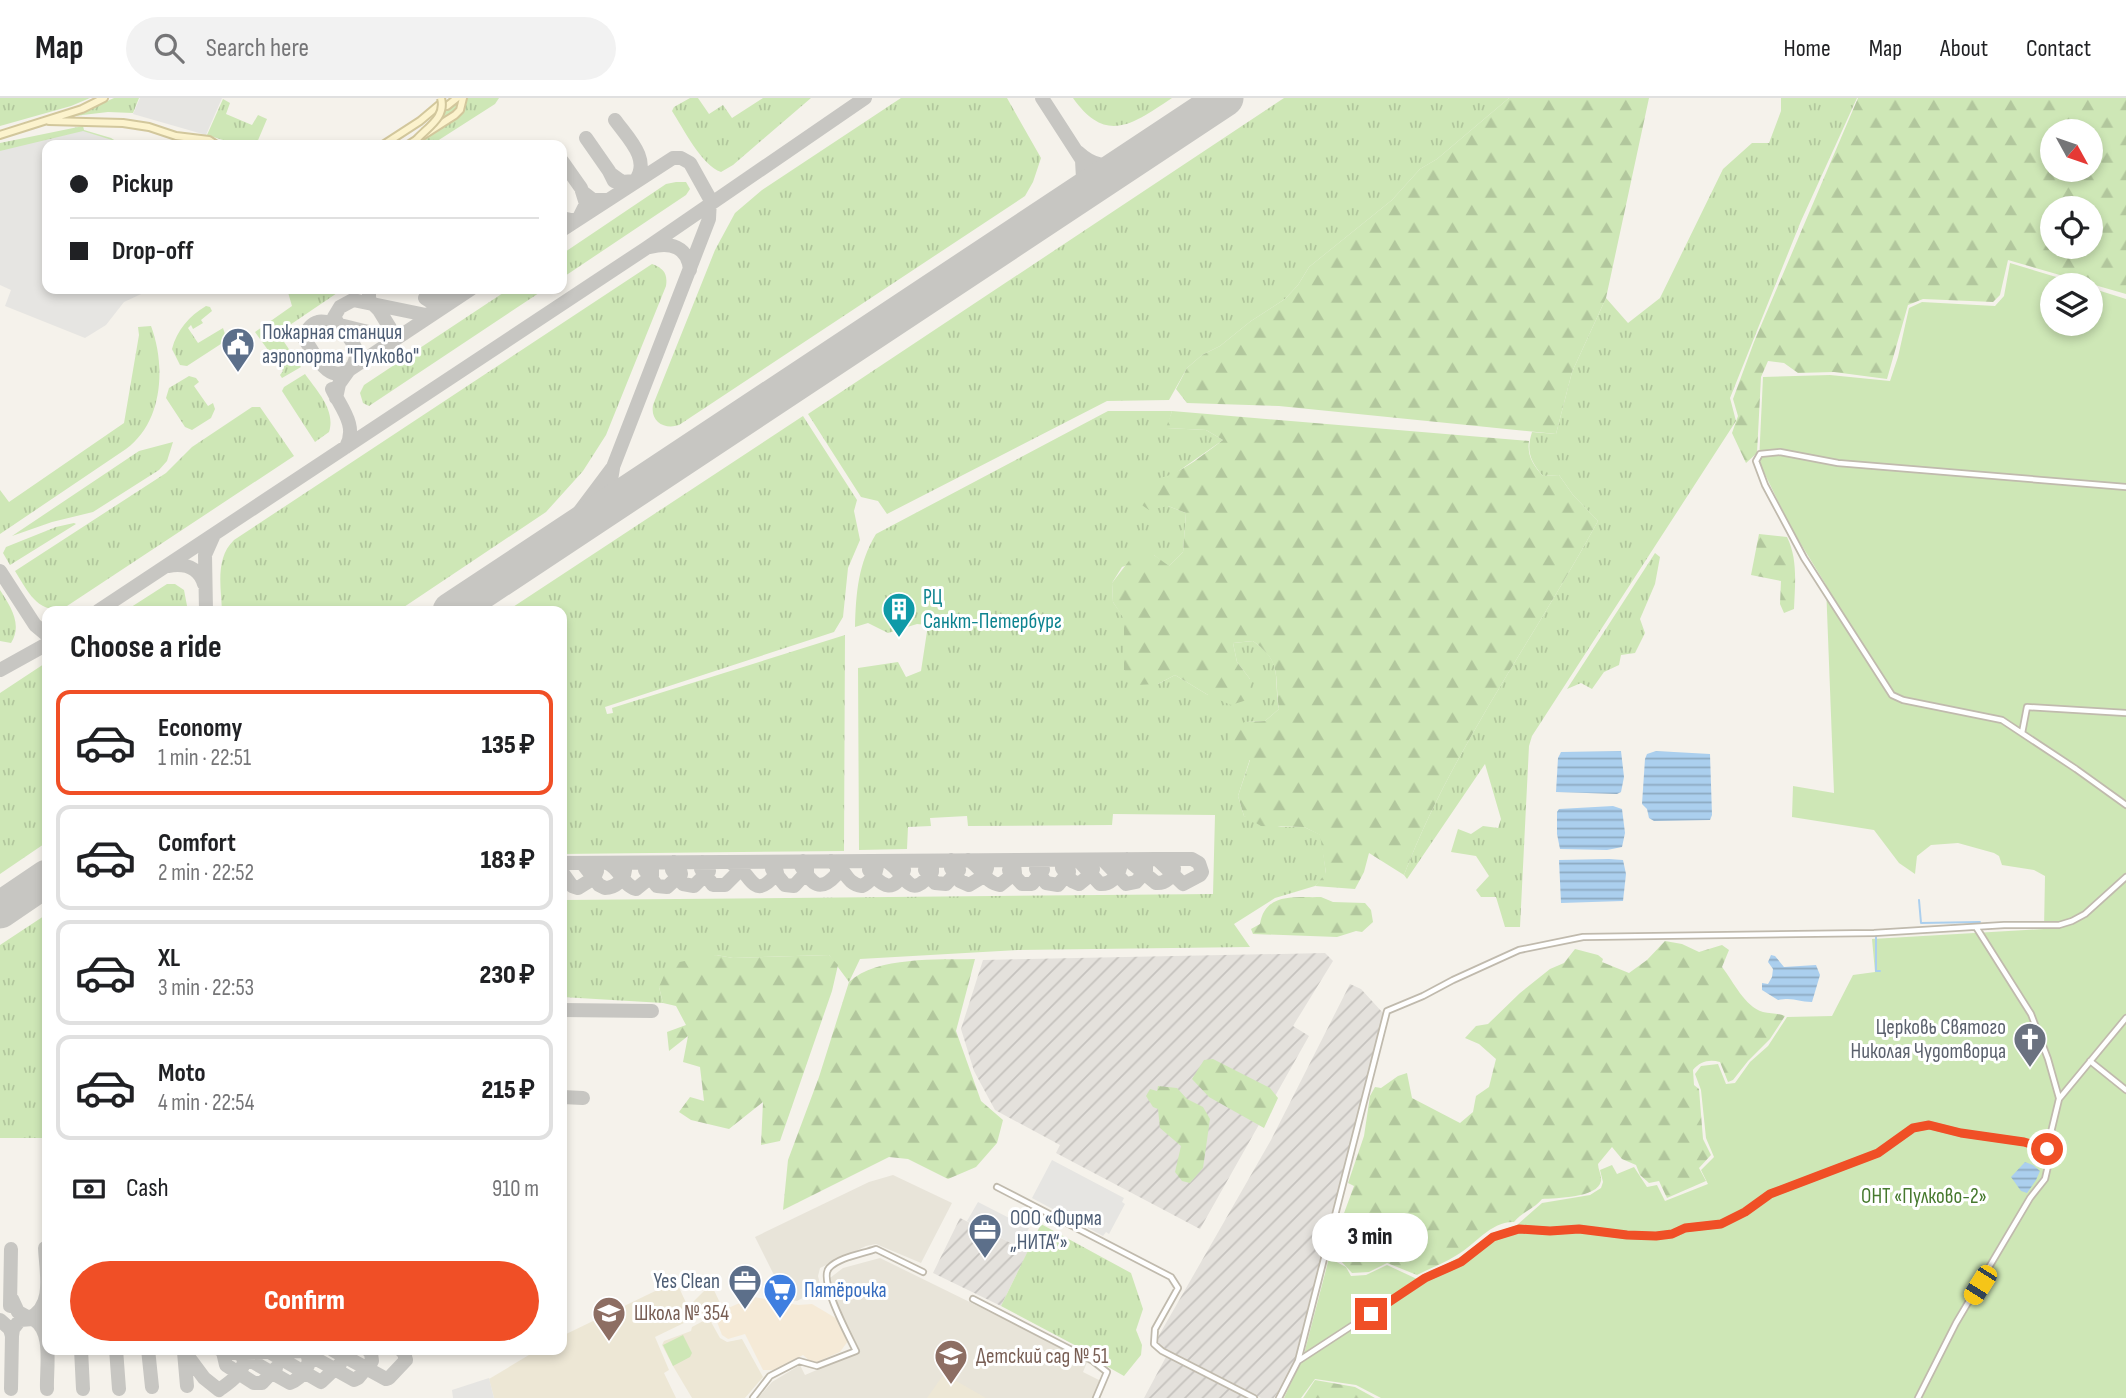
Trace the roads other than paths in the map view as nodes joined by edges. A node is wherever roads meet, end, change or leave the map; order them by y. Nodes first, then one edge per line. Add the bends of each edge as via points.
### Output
1 (104, 98) edge
2 (457, 98) edge
3 (463, 98) edge
4 (439, 105) edge
5 (447, 106) dead end
6 (49, 121) junction
7 (0, 135) edge
8 (176, 136) junction
9 (417, 139) joint
10 (184, 140) edge
11 (194, 140) edge
12 (391, 140) edge
13 (2126, 487) edge
14 (2126, 713) edge
15 (2022, 733) junction
16 (2126, 806) edge
17 (2126, 877) edge
18 (1976, 927) junction
19 (2126, 1018) edge
20 (2090, 1060) junction
21 (2126, 1090) edge
22 (2059, 1099) junction
23 (2047, 1149) junction
24 (997, 1187) dead end
25 (923, 1272) dead end
26 (973, 1299) dead end
27 (1298, 1361) junction
28 (753, 1398) edge
29 (1096, 1398) edge
30 (1254, 1398) edge
31 (1279, 1398) edge
32 (1918, 1398) edge

1 - 6 street
2 - 5 street
3 - 9 street, bridge via 456,115
4 - 9 street, bridge via 441,115
4 - 12 street
6 - 7 street
6 - 8 street via 123,123
8 - 10 street
8 - 11 street
13 - 15 street via 1838,463 1780,452 1760,454 1755,461 1804,558 1889,692 1903,700 2002,720
14 - 15 street via 2026,707
15 - 16 street
17 - 18 street via 2072,921
18 - 22 street via 2031,1014
18 - 27 street via 1583,937 1519,950 1387,1011
19 - 20 street
20 - 21 street
20 - 22 street
22 - 23 street
23 - 27 street via 1929,1125 1913,1128 1878,1153 1770,1194 1721,1224 1656,1236 1519,1229 1493,1237 1461,1262 1425,1278
23 - 32 street via 2045,1179 1956,1323
24 - 30 street via 1176,1282 1178,1288 1153,1338 1157,1348
25 - 28 street via 876,1249 835,1264 825,1276 856,1351 817,1366 799,1361 770,1376
26 - 29 street via 1086,1356 1107,1373
27 - 31 street

